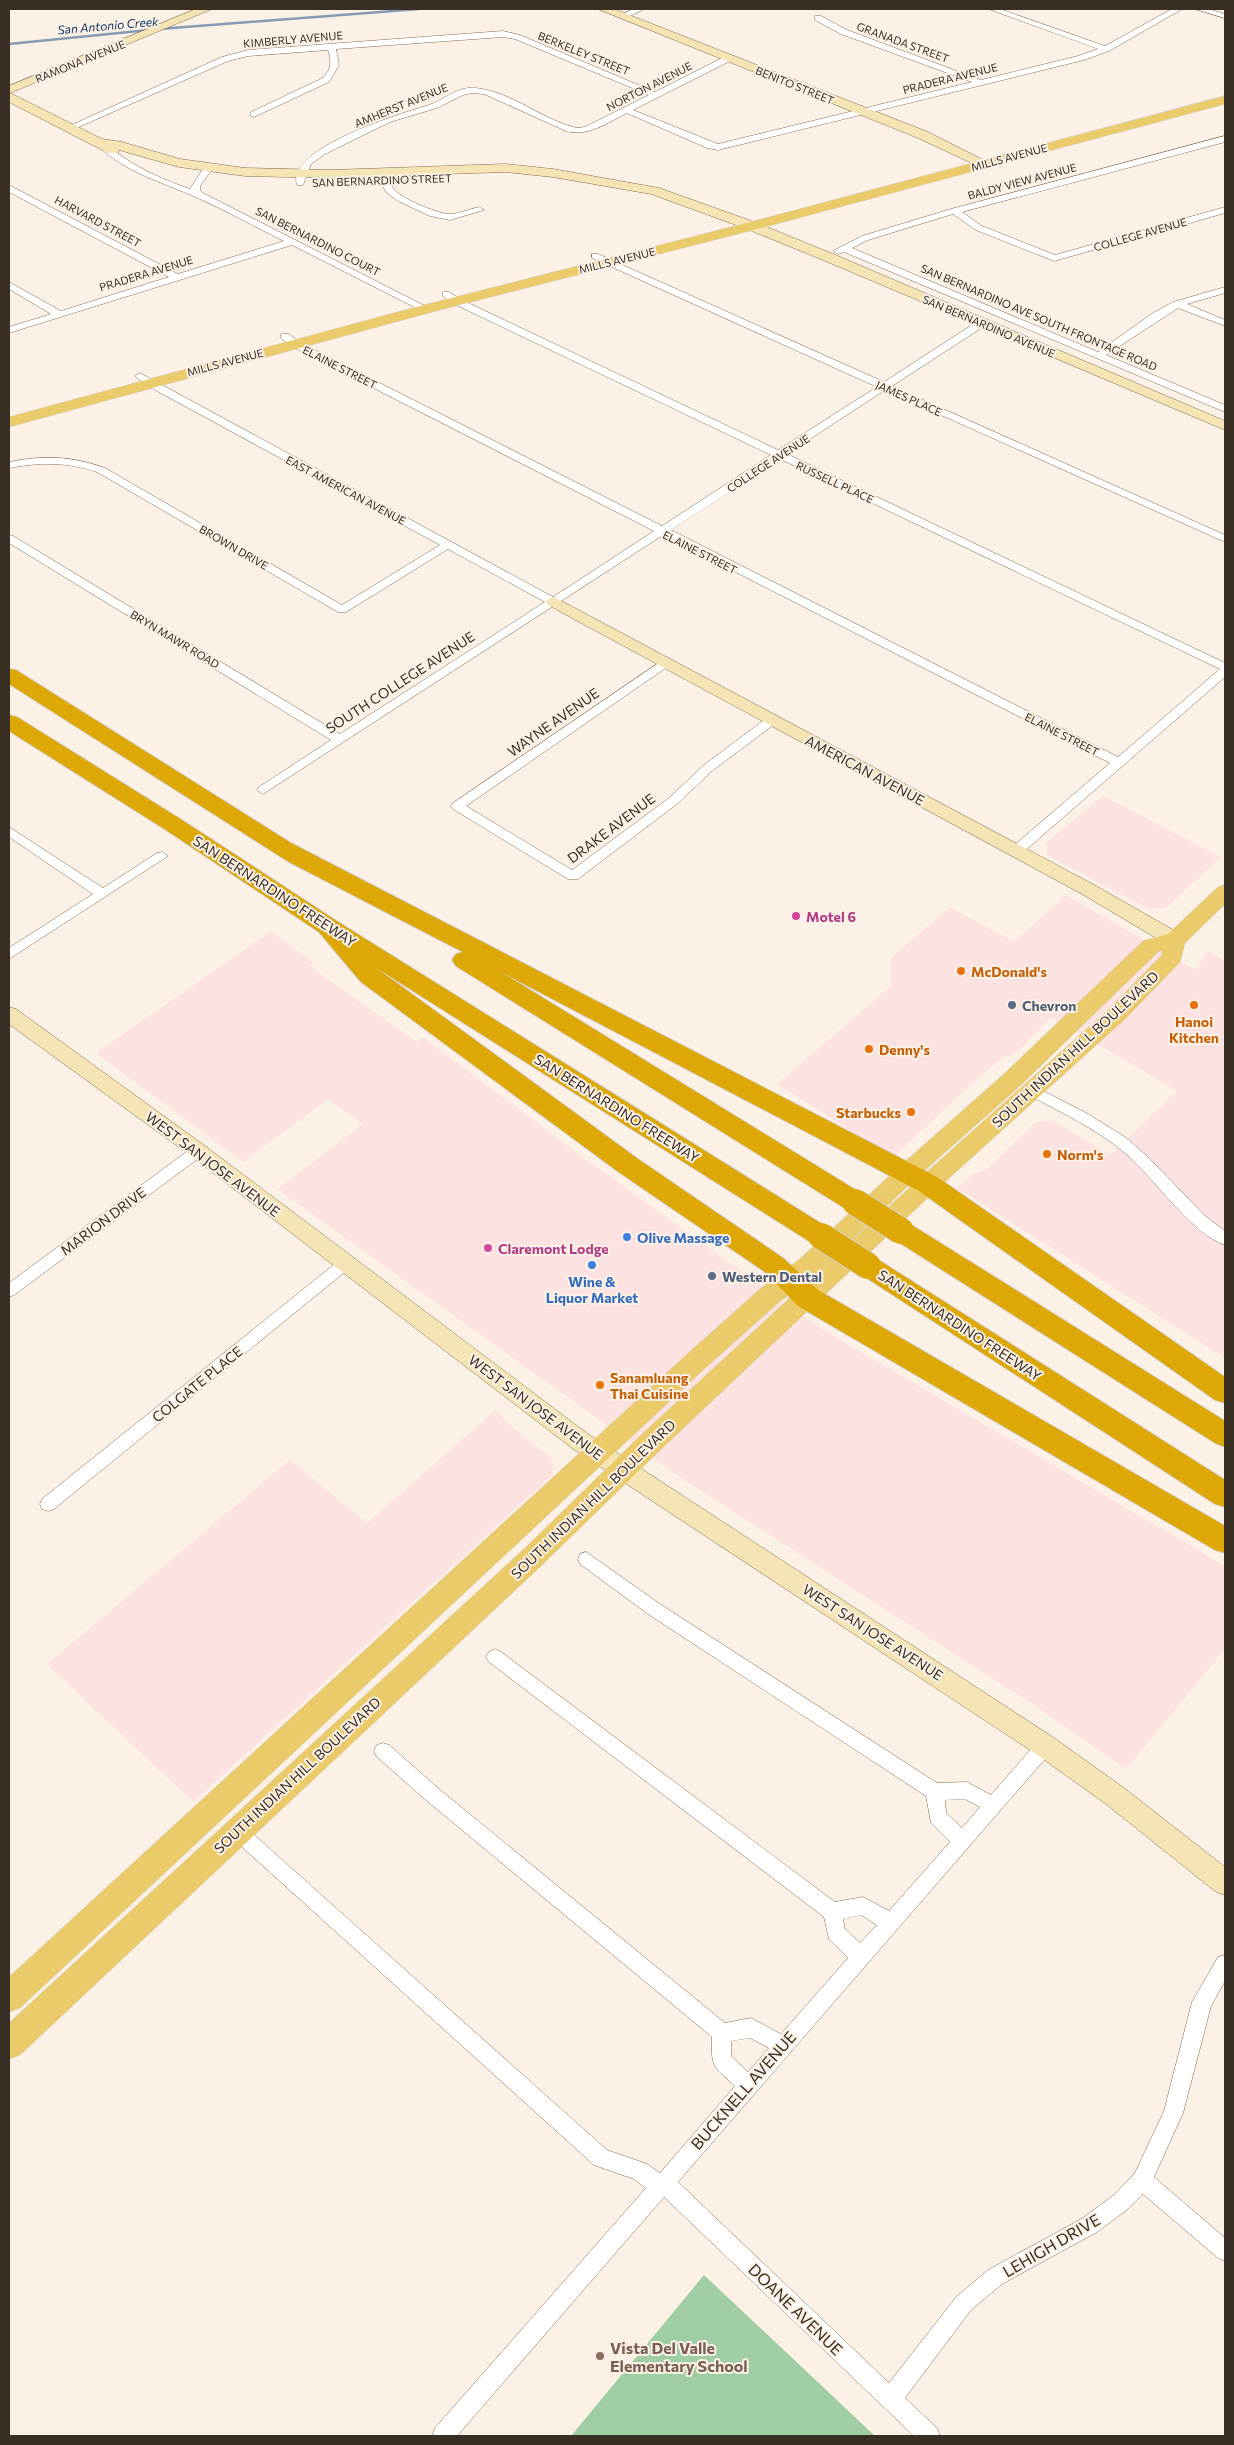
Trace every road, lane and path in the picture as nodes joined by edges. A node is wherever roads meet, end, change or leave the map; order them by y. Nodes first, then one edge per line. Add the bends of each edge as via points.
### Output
1 (206, 9) edge
2 (604, 9) edge
3 (640, 9) edge
4 (993, 9) edge
5 (1178, 9) edge
6 (1199, 9) edge
7 (623, 16) junction
8 (1225, 16) edge
9 (818, 18) dead end
10 (503, 34) joint
11 (332, 47) junction
12 (1106, 49) junction
13 (730, 58) junction
14 (982, 83) junction
15 (9, 90) edge
16 (472, 90) joint
17 (1225, 92) edge
18 (656, 95) junction
19 (9, 97) edge
20 (1225, 100) edge
21 (627, 110) junction
22 (864, 112) junction
23 (254, 114) dead end
24 (69, 128) junction
25 (1225, 139) edge
26 (100, 143) junction
27 (979, 161) junction
28 (205, 172) junction
29 (382, 176) junction
30 (301, 178) junction
31 (9, 188) edge
32 (200, 195) junction
33 (479, 210) dead end
34 (1225, 210) edge
35 (954, 211) junction
36 (736, 220) junction
37 (752, 226) junction
38 (291, 242) junction
39 (842, 248) junction
40 (828, 256) junction
41 (601, 259) junction
42 (176, 277) junction
43 (9, 286) edge
44 (1225, 290) edge
45 (451, 298) junction
46 (1177, 304) junction
47 (419, 306) junction
48 (59, 314) junction
49 (982, 323) junction
50 (1225, 323) edge
51 (9, 330) edge
52 (290, 340) junction
53 (1098, 356) junction
54 (145, 380) junction
55 (884, 387) junction
56 (1225, 409) edge
57 (9, 411) edge
58 (9, 422) edge
59 (1225, 426) edge
60 (779, 456) junction
61 (9, 466) edge
62 (662, 532) junction
63 (9, 538) edge
64 (1225, 539) edge
65 (447, 545) junction
66 (554, 602) junction
67 (666, 662) junction
68 (1225, 667) edge
69 (1225, 671) edge
70 (9, 675) edge
71 (772, 720) junction
72 (9, 722) edge
73 (340, 740) junction
74 (1118, 762) junction
75 (263, 790) dead end
76 (458, 806) joint
77 (9, 831) edge
78 (283, 848) junction
79 (1016, 851) junction
80 (162, 856) dead end
81 (1225, 892) edge
82 (102, 894) junction
83 (327, 926) junction
84 (1175, 940) junction
85 (9, 954) edge
86 (9, 1014) edge
87 (1032, 1090) junction
88 (198, 1151) junction
89 (917, 1179) junction
90 (1225, 1239) edge
91 (872, 1262) junction
92 (346, 1263) junction
93 (799, 1290) junction
94 (9, 1291) edge
95 (1225, 1392) edge
96 (1225, 1435) edge
97 (598, 1454) junction
98 (623, 1470) junction
99 (1225, 1481) edge
100 (1225, 1495) edge
101 (48, 1504) dead end
102 (1225, 1541) edge
103 (586, 1560) dead end
104 (494, 1657) dead end
105 (1045, 1746) junction
106 (383, 1751) dead end
107 (935, 1792) junction
108 (992, 1804) junction
109 (237, 1831) junction
110 (961, 1840) junction
111 (1225, 1883) edge
112 (833, 1912) junction
113 (890, 1922) junction
114 (860, 1956) junction
115 (1225, 1964) edge
116 (9, 1997) edge
117 (722, 2034) junction
118 (9, 2044) edge
119 (782, 2045) junction
120 (748, 2085) junction
121 (1142, 2180) junction
122 (662, 2184) junction
123 (1225, 2251) edge
124 (890, 2400) junction
125 (443, 2436) edge
126 (929, 2436) edge

1 - 15 street, RAMONA AVENUE
2 - 7 street, BENITO STREET
3 - 7 street
4 - 12 street
5 - 12 street, PRADERA AVENUE
6 - 8 street
7 - 13 street, BENITO STREET
9 - 14 street, GRANADA STREET via 844,32
10 - 11 street, KIMBERLY AVENUE
10 - 18 street, BERKELEY STREET
11 - 23 street via 337,62 326,80
11 - 24 street, KIMBERLY AVENUE via 248,53 225,60
12 - 14 street, PRADERA AVENUE
13 - 18 street, NORTON AVENUE
13 - 22 street, BENITO STREET
14 - 22 street, PRADERA AVENUE
16 - 21 street, NORTON AVENUE via 486,92 578,131
16 - 30 street, AMHERST AVENUE via 387,120 322,152 308,163
17 - 27 main road, MILLS AVENUE
18 - 21 street, NORTON AVENUE
19 - 24 street, SAN BERNARDINO STREET
20 - 27 main road, MILLS AVENUE
21 - 22 street, PRADERA AVENUE via 718,147
22 - 27 street, BENITO STREET
24 - 26 street, SAN BERNARDINO STREET
25 - 35 street, BALDY VIEW AVENUE
26 - 28 street, SAN BERNARDINO STREET via 169,170
26 - 32 street, SAN BERNARDINO COURT via 131,165 182,190
27 - 36 main road, MILLS AVENUE
27 - 37 main road, MILLS AVENUE
28 - 30 street, SAN BERNARDINO STREET
28 - 32 street via 195,186
29 - 30 street, SAN BERNARDINO STREET
29 - 33 street via 395,195 433,214 450,217
29 - 36 street, SAN BERNARDINO STREET via 557,180 648,198 669,198
31 - 42 street, HARVARD STREET
32 - 38 street, SAN BERNARDINO COURT
34 - 35 street, COLLEGE AVENUE via 1054,258 979,228
35 - 39 street, BALDY VIEW AVENUE
36 - 37 street, SAN BERNARDINO STREET
36 - 41 main road, MILLS AVENUE
37 - 40 street, SAN BERNARDINO AVENUE
37 - 41 main road, MILLS AVENUE
38 - 42 street, PRADERA AVENUE
38 - 47 street, SAN BERNARDINO COURT
39 - 40 street, BALDY VIEW AVENUE
39 - 53 street, SAN BERNARDINO AVE SOUTH FRONTAGE ROAD
40 - 49 street, SAN BERNARDINO AVENUE
41 - 45 main road, MILLS AVENUE
41 - 55 street, JAMES PLACE
42 - 48 street, PRADERA AVENUE
43 - 48 street
44 - 46 street
45 - 47 main road, MILLS AVENUE
45 - 60 street, RUSSELL PLACE
46 - 50 street
46 - 53 street
47 - 52 main road, MILLS AVENUE
48 - 51 street, PRADERA AVENUE
49 - 55 street, COLLEGE AVENUE
49 - 59 street, SAN BERNARDINO AVENUE
52 - 54 main road, MILLS AVENUE
52 - 62 street, ELAINE STREET
53 - 56 street, SAN BERNARDINO AVE SOUTH FRONTAGE ROAD
54 - 57 main road, MILLS AVENUE
54 - 58 main road, MILLS AVENUE
54 - 65 street, EAST AMERICAN AVENUE
55 - 60 street, COLLEGE AVENUE
55 - 64 street, JAMES PLACE
60 - 62 street, COLLEGE AVENUE
60 - 68 street, RUSSELL PLACE
61 - 65 street, BROWN DRIVE via 53,458 101,470 342,610
62 - 66 street, COLLEGE AVENUE
62 - 74 street, ELAINE STREET
63 - 73 street, BRYN MAWR ROAD
65 - 66 street, EAST AMERICAN AVENUE
66 - 67 street, AMERICAN AVENUE
66 - 73 street, SOUTH COLLEGE AVENUE
67 - 71 street, AMERICAN AVENUE
67 - 76 street, WAYNE AVENUE
69 - 74 street
70 - 78 highway
71 - 76 street, DRAKE AVENUE via 573,876
71 - 79 street, AMERICAN AVENUE
72 - 83 highway, SAN BERNARDINO FREEWAY
73 - 75 street, SOUTH COLLEGE AVENUE
74 - 79 street
77 - 82 street
78 - 89 highway
78 - 96 highway, bridge
79 - 84 street, AMERICAN AVENUE
80 - 82 street
81 - 84 main road
82 - 85 street
83 - 91 highway, SAN BERNARDINO FREEWAY, bridge
83 - 93 highway via 369,976 637,1171 774,1265
84 - 87 main road, SOUTH INDIAN HILL BOULEVARD via 1172,957 1117,1014
84 - 89 main road, SOUTH INDIAN HILL BOULEVARD via 1151,946 1013,1079
86 - 88 street, WEST SAN JOSE AVENUE
87 - 89 main road, SOUTH INDIAN HILL BOULEVARD
87 - 90 street via 1117,1139 1197,1218
88 - 92 street, WEST SAN JOSE AVENUE
88 - 94 street, MARION DRIVE
89 - 93 main road, SOUTH INDIAN HILL BOULEVARD
89 - 95 highway
91 - 99 highway
91 - 100 highway, SAN BERNARDINO FREEWAY
92 - 97 street, WEST SAN JOSE AVENUE
92 - 101 street, COLGATE PLACE
93 - 97 main road, SOUTH INDIAN HILL BOULEVARD via 762,1302
93 - 98 main road, SOUTH INDIAN HILL BOULEVARD
93 - 102 highway
97 - 98 street, WEST SAN JOSE AVENUE
97 - 116 main road, SOUTH INDIAN HILL BOULEVARD
98 - 105 street, WEST SAN JOSE AVENUE
98 - 109 main road, SOUTH INDIAN HILL BOULEVARD
103 - 107 street via 654,1610
104 - 112 street
105 - 108 street, BUCKNELL AVENUE
105 - 111 street, WEST SAN JOSE AVENUE via 1115,1796
106 - 117 street
107 - 108 street via 967,1790
107 - 110 street via 937,1817
108 - 110 street, BUCKNELL AVENUE
109 - 118 main road, SOUTH INDIAN HILL BOULEVARD
109 - 122 street, DOANE AVENUE via 601,2158 640,2171
110 - 113 street, BUCKNELL AVENUE
112 - 113 street via 863,1906
112 - 114 street via 836,1933
113 - 114 street, BUCKNELL AVENUE
114 - 119 street, BUCKNELL AVENUE
115 - 121 street, LEHIGH DRIVE via 1202,2002 1173,2113
117 - 119 street via 751,2028
117 - 120 street via 721,2060
119 - 120 street, BUCKNELL AVENUE
120 - 122 street, BUCKNELL AVENUE
121 - 123 street
121 - 124 street, LEHIGH DRIVE via 1121,2202 1090,2225 994,2277 964,2303
122 - 124 street, DOANE AVENUE
122 - 125 street, BUCKNELL AVENUE
124 - 126 street, DOANE AVENUE

